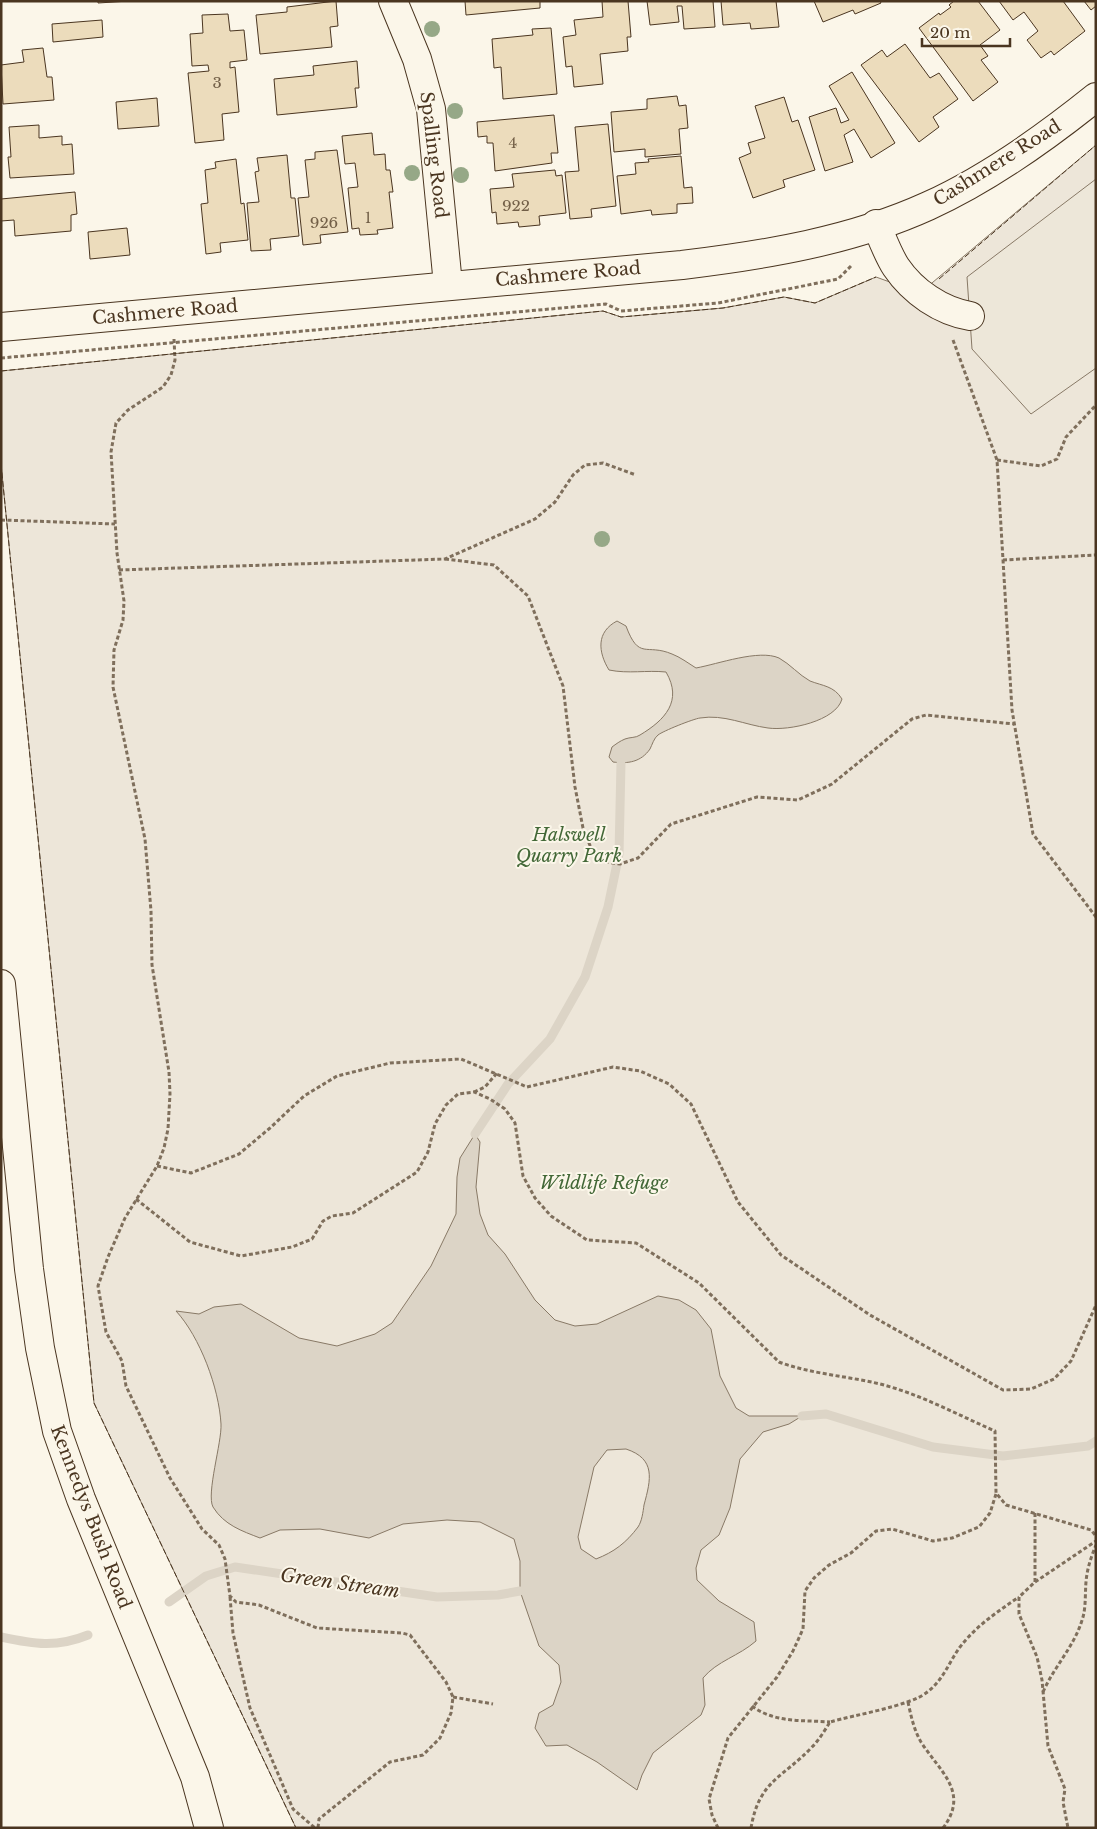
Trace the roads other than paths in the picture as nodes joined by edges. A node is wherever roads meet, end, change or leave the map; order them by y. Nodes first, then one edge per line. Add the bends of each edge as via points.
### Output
1 (393, 1) edge
2 (1096, 97) edge
3 (876, 224) junction
4 (448, 285) junction
5 (970, 316) road end
6 (1, 326) edge
7 (1, 984) edge
8 (210, 1828) edge

1 - 4 street, Spalling Road via 417,59 431,109
2 - 3 street, Cashmere Road via 1024,150 971,183 927,206
3 - 4 street, Cashmere Road via 808,245 729,259
3 - 5 street via 895,266 907,280 939,306
4 - 6 street, Cashmere Road
7 - 8 street, Kennedys Bush Road via 29,1269 40,1348 57,1431 81,1499 195,1777

